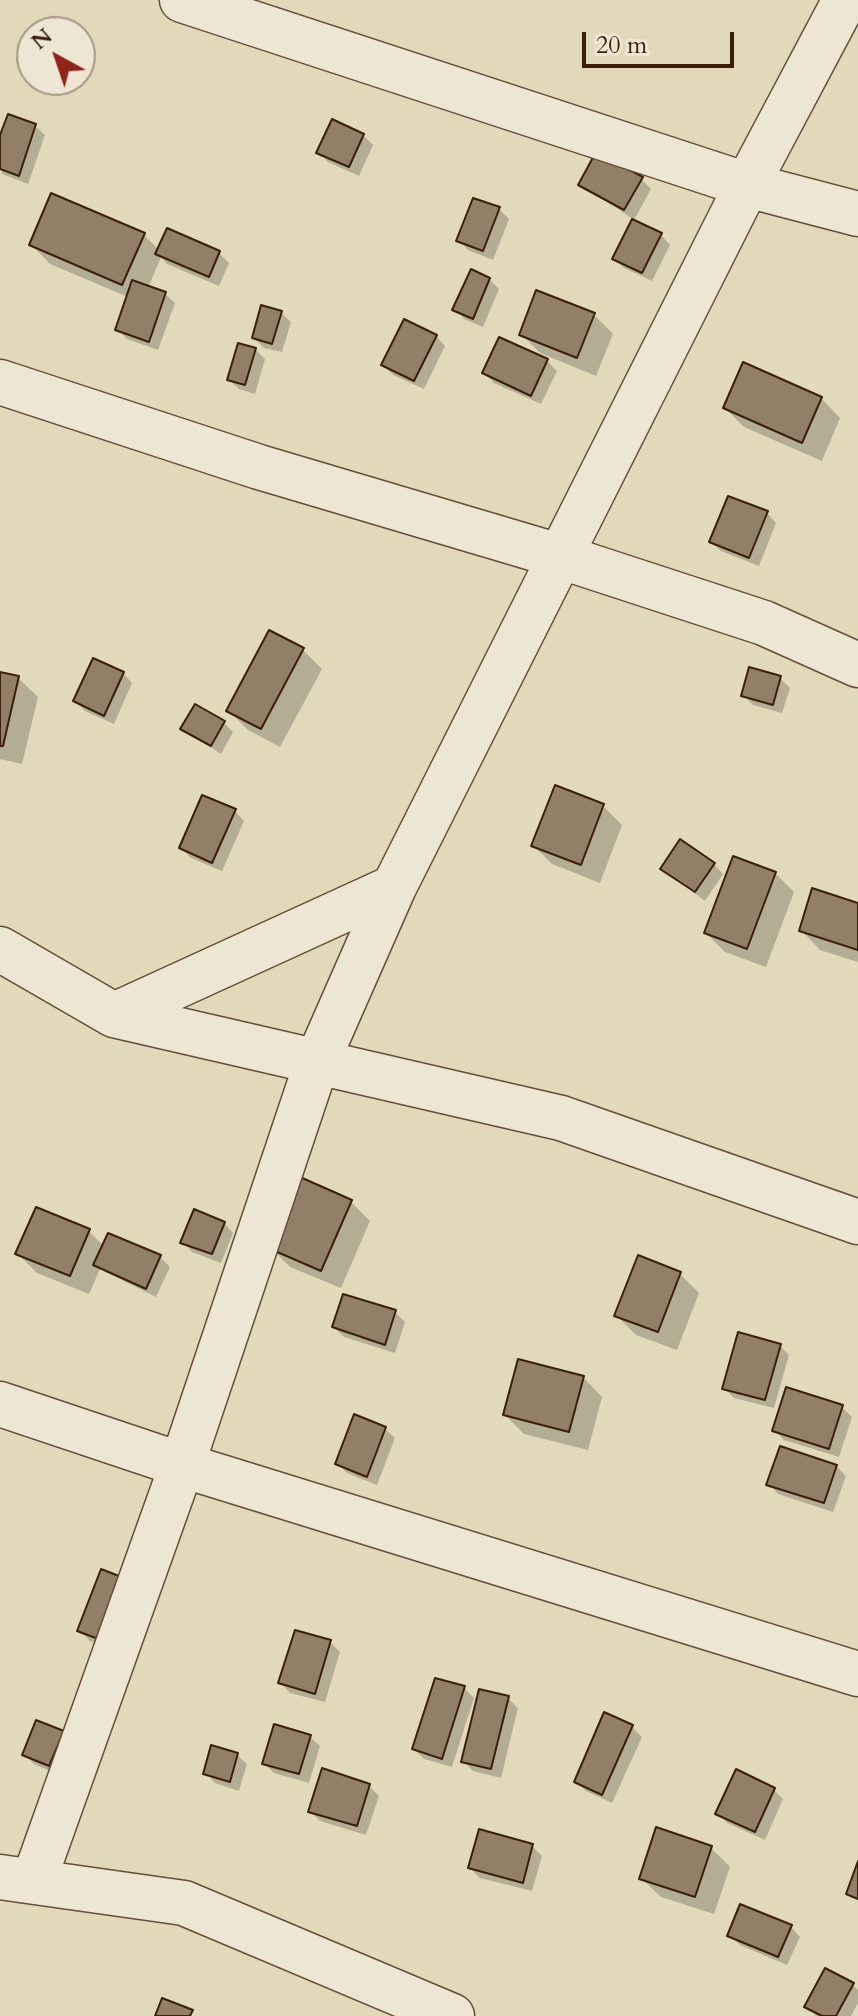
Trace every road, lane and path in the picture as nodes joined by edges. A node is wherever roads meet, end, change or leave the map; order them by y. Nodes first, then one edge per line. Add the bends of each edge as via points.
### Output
1 (182, 0) edge
2 (845, 0) edge
3 (747, 185) junction
4 (858, 214) edge
5 (0, 382) edge
6 (559, 556) junction
7 (858, 665) edge
8 (394, 887) junction
9 (0, 949) edge
10 (114, 1015) junction
11 (317, 1062) junction
12 (858, 1222) edge
13 (0, 1404) edge
14 (182, 1465) junction
15 (858, 1674) edge
16 (17, 1879) edge
17 (452, 2016) edge

1 - 3 street
2 - 3 street
3 - 4 street
3 - 6 street
5 - 6 street via 259,467
6 - 7 street via 764,623
6 - 8 street
8 - 10 street
8 - 11 street
9 - 10 street
10 - 11 street
11 - 12 street via 561,1118
11 - 14 street
13 - 14 street
14 - 15 street
14 - 16 street
16 - 17 street via 184,1903

